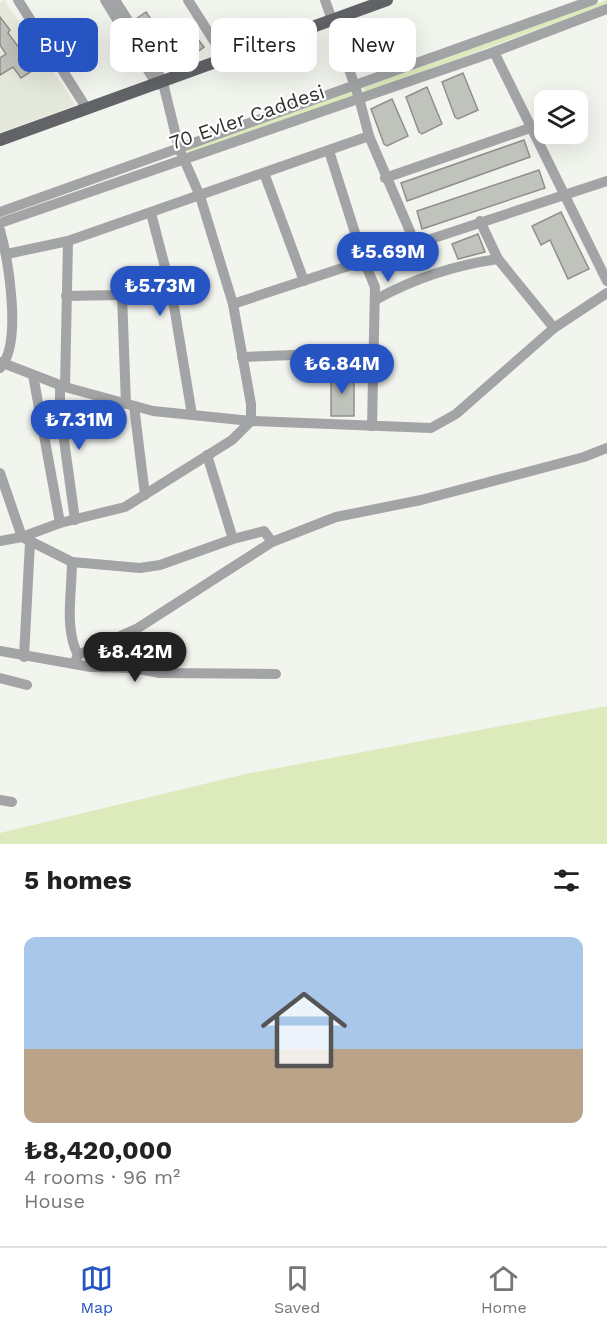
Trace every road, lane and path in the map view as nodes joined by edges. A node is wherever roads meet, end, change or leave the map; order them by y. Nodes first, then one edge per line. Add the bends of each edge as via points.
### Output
1 (18, 0) edge
2 (105, 0) edge
3 (115, 0) edge
4 (325, 0) edge
5 (387, 0) edge
6 (592, 0) edge
7 (191, 1) edge
8 (607, 9) edge
9 (331, 18) edge
10 (338, 18) edge
11 (211, 35) edge
12 (494, 52) junction
13 (211, 65) edge
14 (349, 72) edge
15 (160, 84) junction
16 (354, 86) junction
17 (359, 98) junction
18 (87, 109) junction
19 (530, 128) junction
20 (369, 136) junction
21 (0, 140) edge
22 (329, 151) junction
23 (182, 153) junction
24 (264, 173) junction
25 (385, 178) junction
26 (607, 181) edge
27 (563, 195) junction
28 (200, 196) junction
29 (0, 212) edge
30 (151, 213) junction
31 (480, 221) junction
32 (0, 223) edge
33 (0, 230) edge
34 (68, 241) junction
35 (415, 243) junction
36 (7, 254) junction
37 (498, 260) junction
38 (364, 261) junction
39 (304, 281) junction
40 (607, 281) edge
41 (607, 293) edge
42 (172, 294) junction
43 (122, 295) junction
44 (66, 296) junction
45 (375, 300) junction
46 (233, 304) junction
47 (554, 328) junction
48 (242, 357) junction
49 (1, 364) edge
50 (374, 368) junction
51 (33, 375) junction
52 (62, 386) junction
53 (130, 405) junction
54 (192, 415) junction
55 (251, 421) junction
56 (372, 426) junction
57 (607, 448) edge
58 (207, 455) junction
59 (0, 473) edge
60 (145, 495) junction
61 (75, 519) junction
62 (60, 524) junction
63 (233, 539) junction
64 (26, 540) junction
65 (0, 541) edge
66 (272, 542) junction
67 (72, 562) junction
68 (0, 651) edge
69 (24, 657) junction
70 (76, 659) junction
71 (276, 674) dead end
72 (0, 678) edge
73 (27, 685) dead end
74 (0, 800) edge
75 (12, 802) dead end

1 - 18 street
2 - 15 street
3 - 15 street via 150,55
4 - 9 street
5 - 10 main road
6 - 16 street, 70 Evler Caddesi
7 - 11 street
8 - 12 street, 70 Evler Caddesi
12 - 17 street, 70 Evler Caddesi
12 - 19 street
13 - 15 main road
14 - 16 street
15 - 18 main road
15 - 23 street
16 - 17 street
16 - 23 street, 70 Evler Caddesi
17 - 20 street
17 - 23 street, 70 Evler Caddesi
18 - 21 main road
19 - 25 street
19 - 27 street
20 - 22 street
20 - 25 street
22 - 24 street
22 - 38 street
23 - 28 street
23 - 29 street, 70 Evler Caddesi
23 - 32 street, 70 Evler Caddesi
24 - 28 street
24 - 39 street
25 - 35 street
26 - 27 street
27 - 31 street
27 - 40 street
28 - 30 street
28 - 46 street
30 - 34 street
30 - 42 street
31 - 35 street
31 - 37 street
33 - 36 street
34 - 36 street
34 - 44 street
35 - 38 street
36 - 49 street via 10,345
37 - 45 street via 406,283
37 - 47 street
38 - 39 street
38 - 45 street via 375,287
39 - 46 street
41 - 47 street
42 - 43 street
42 - 54 street
43 - 44 street
43 - 53 street
44 - 52 street
45 - 50 street
46 - 48 street
47 - 56 street via 464,408 440,424 421,429
48 - 50 street via 320,354 342,369
48 - 55 street
49 - 51 street
50 - 56 street
51 - 52 street
51 - 62 street
52 - 53 street
52 - 61 street via 61,419
53 - 54 street
53 - 60 street
54 - 55 street
55 - 56 street
55 - 58 street via 232,440
57 - 66 street via 452,492 336,517
58 - 60 street
58 - 63 street
59 - 64 street
60 - 61 street via 125,507
61 - 62 street
62 - 64 street
63 - 66 street via 264,531
63 - 67 street via 160,565 140,568
64 - 65 street
64 - 67 street
64 - 69 street
66 - 70 street via 138,628
67 - 70 street via 70,624
68 - 69 street
69 - 70 street
70 - 71 street via 160,673
72 - 73 street
74 - 75 street

